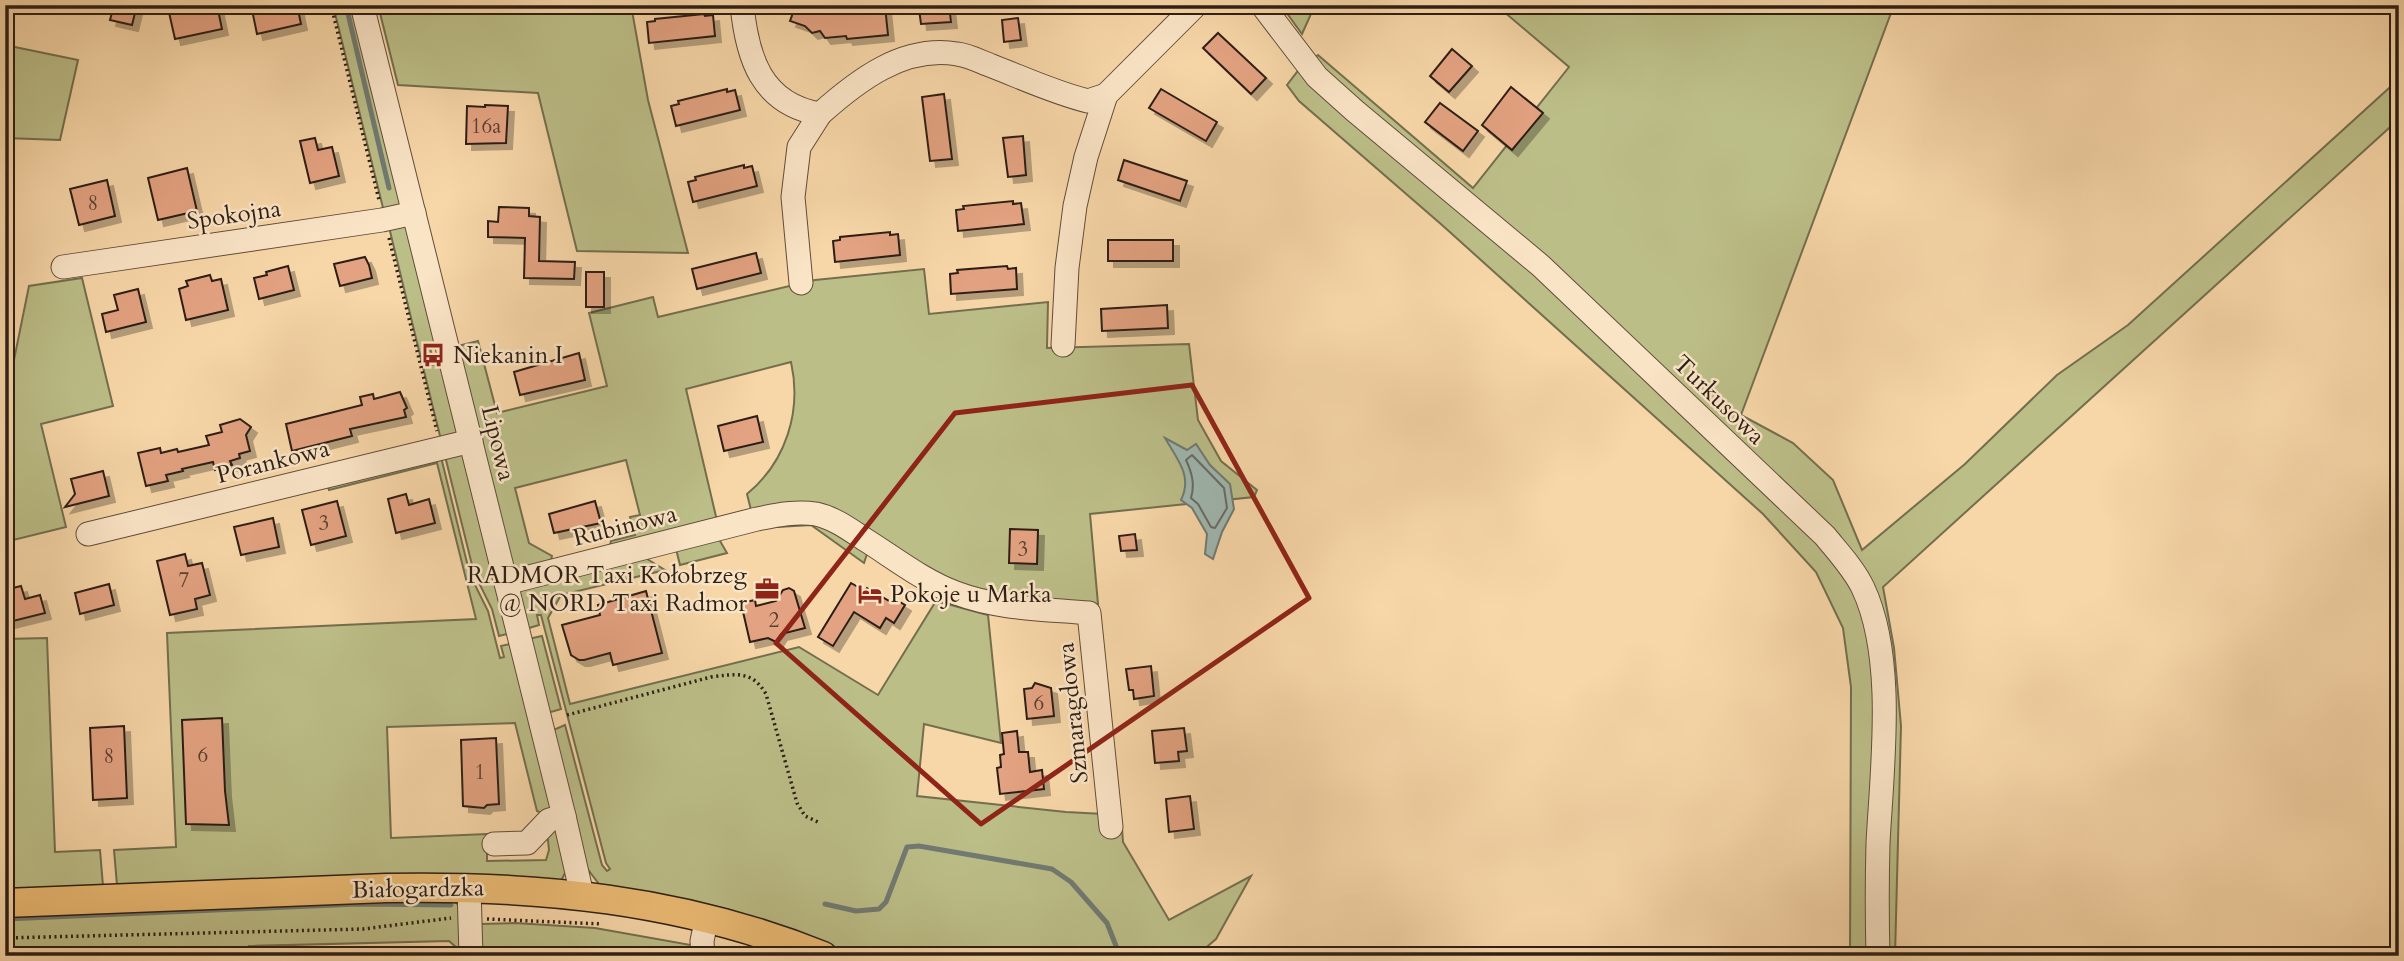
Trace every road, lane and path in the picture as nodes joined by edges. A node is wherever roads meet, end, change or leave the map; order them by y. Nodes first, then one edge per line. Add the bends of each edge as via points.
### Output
1 (331, 5) edge
2 (362, 5) edge
3 (742, 5) edge
4 (1196, 5) edge
5 (1262, 5) edge
6 (1106, 96) junction
7 (820, 114) junction
8 (382, 212) dead end
9 (414, 213) junction
10 (386, 227) dead end
11 (63, 267) dead end
12 (801, 283) dead end
13 (1063, 345) dead end
14 (426, 364) dead end
15 (420, 365) junction
16 (439, 441) dead end
17 (471, 441) junction
18 (757, 519) joint
19 (88, 534) dead end
20 (506, 583) junction
21 (567, 716) dead end
22 (564, 816) junction
23 (818, 822) dead end
24 (1111, 827) dead end
25 (494, 844) dead end
26 (469, 888) junction
27 (579, 894) junction
28 (5, 903) edge
29 (469, 918) junction
30 (707, 918) junction
31 (606, 924) dead end
32 (5, 938) edge
33 (471, 956) edge
34 (702, 956) edge
35 (823, 956) edge
36 (1878, 956) edge

1 - 8 path
2 - 9 street, Lipowa
3 - 7 street via 746,40 762,77 780,97 806,112
4 - 6 street
5 - 36 street, Turkusowa via 1317,77 1541,266 1845,560 1863,588 1877,633 1882,682
6 - 7 street via 1088,101 958,54 929,52 877,71
6 - 13 street via 1075,206
7 - 12 street via 799,147 793,197
9 - 11 street, Spokojna
9 - 17 street, Lipowa
10 - 15 path
14 - 15 path
15 - 16 path
17 - 19 street, Porankowa
17 - 20 street, Lipowa
18 - 20 street, Rubinowa
18 - 24 street, Szmaragdowa via 796,513 820,515 954,593 1001,605 1089,613
20 - 22 street, Lipowa
21 - 23 path via 711,677 749,677 759,682 766,694 797,803 806,816
22 - 25 street via 549,820 527,843
22 - 27 street, Lipowa
26 - 27 main road, Białogardzka
26 - 28 main road, Białogardzka
26 - 29 street
27 - 30 main road, Białogardzka
29 - 31 path
29 - 32 path via 363,929
29 - 33 street
30 - 34 street
30 - 35 main road, Białogardzka

